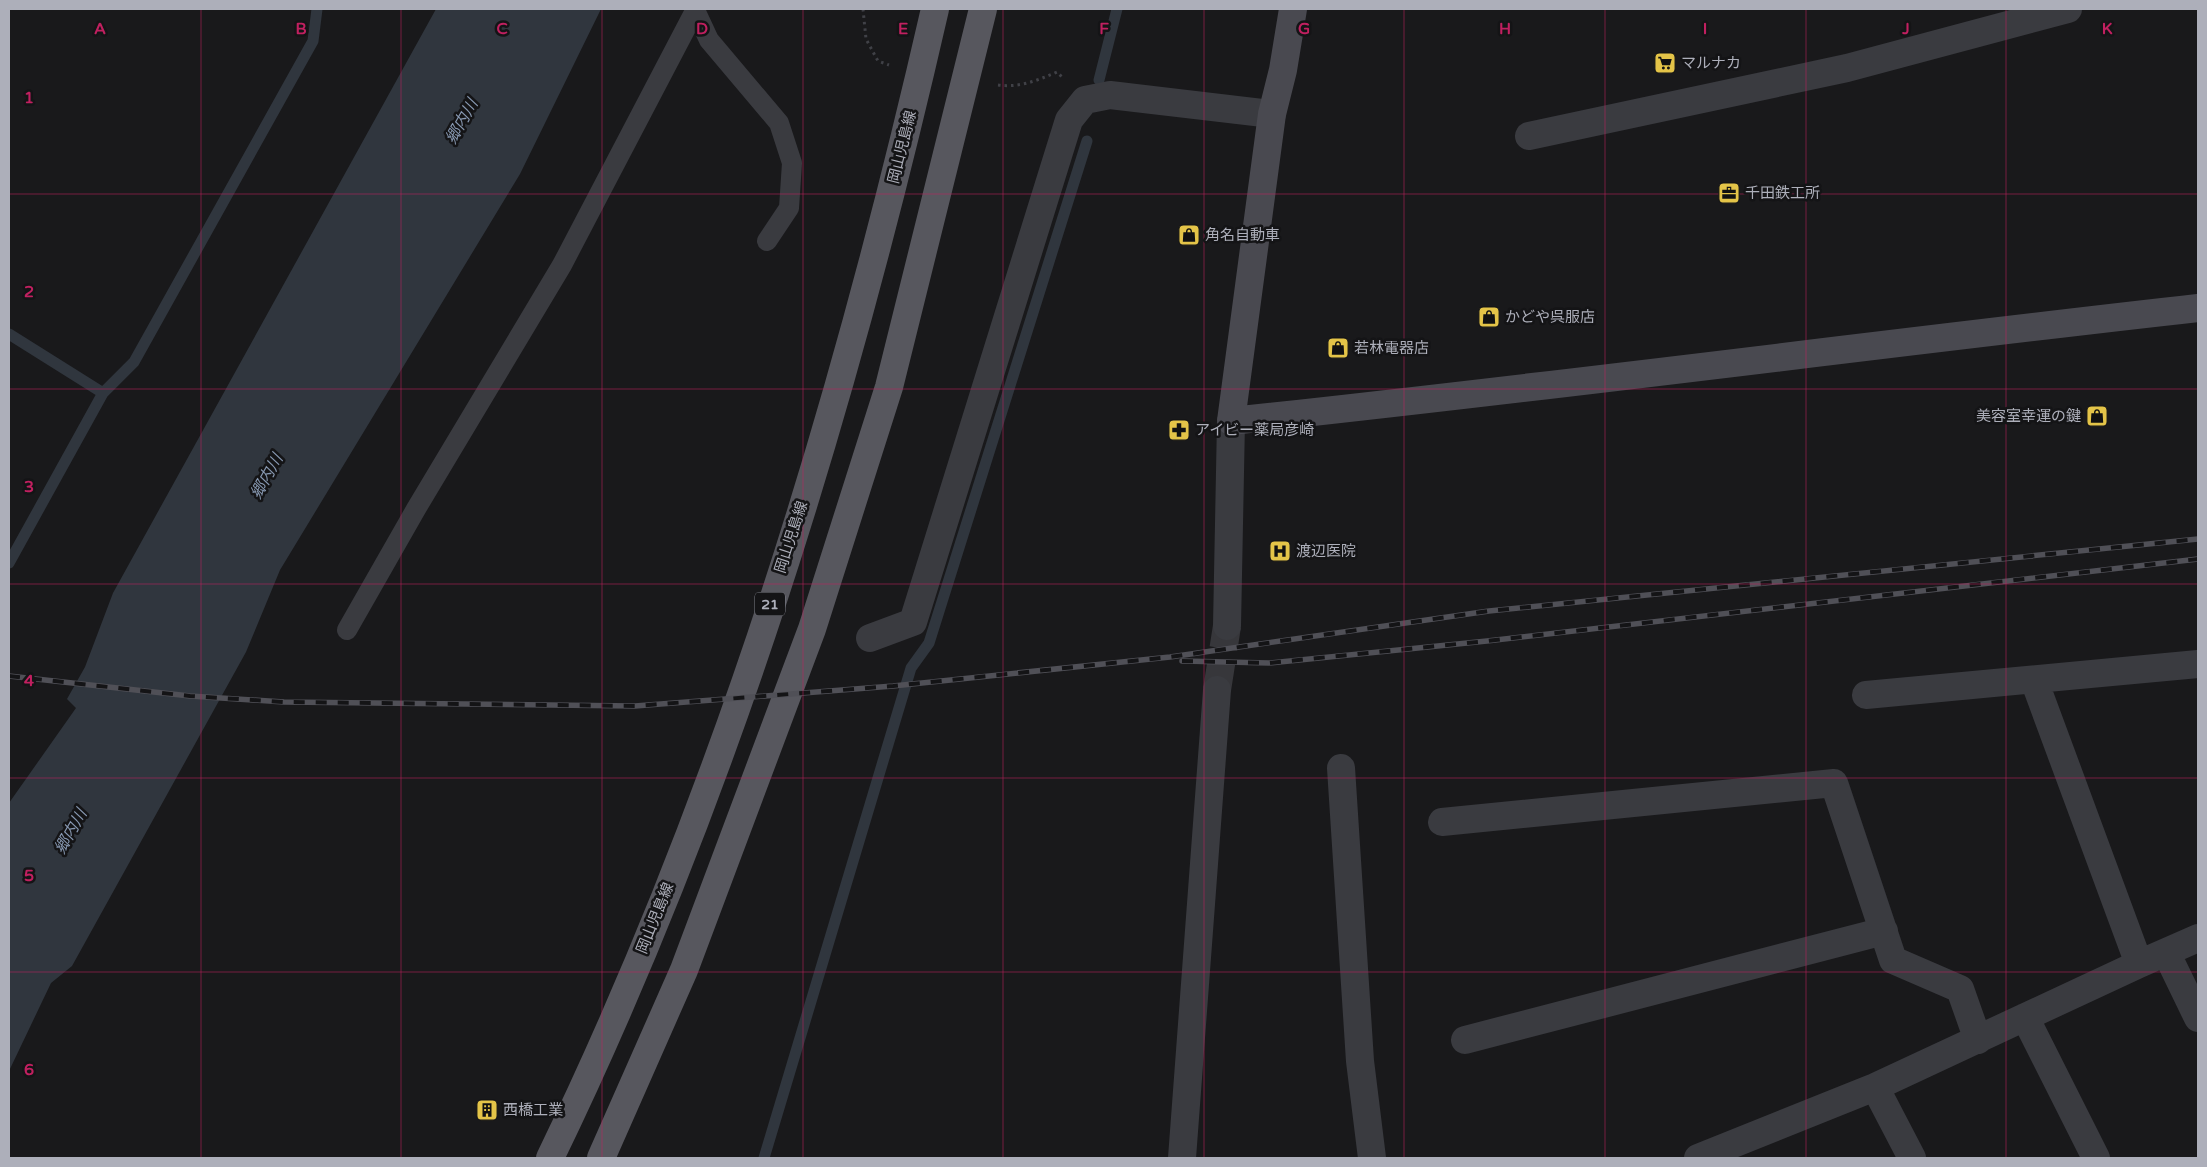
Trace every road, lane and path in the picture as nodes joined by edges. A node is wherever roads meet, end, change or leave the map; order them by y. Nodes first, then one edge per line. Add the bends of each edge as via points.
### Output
1 (696, 9) edge
2 (1293, 9) edge
3 (2066, 9) edge
4 (933, 19) edge
5 (980, 21) edge
6 (1272, 114) junction
7 (1529, 136) dead end
8 (767, 241) dead end
9 (2198, 308) edge
10 (1231, 421) junction
11 (1227, 626) tunnel mouth
12 (347, 630) dead end
13 (870, 638) dead end
14 (2198, 664) edge
15 (2034, 680) junction
16 (1217, 690) tunnel mouth
17 (1866, 695) dead end
18 (1341, 768) dead end
19 (1442, 822) dead end
20 (1884, 931) junction
21 (2198, 938) edge
22 (2166, 952) junction
23 (2139, 964) junction
24 (2025, 1017) junction
25 (2198, 1018) edge
26 (1465, 1040) dead end
27 (1978, 1040) junction
28 (1876, 1087) junction
29 (550, 1158) edge
30 (601, 1158) edge
31 (1182, 1158) edge
32 (1372, 1158) edge
33 (1698, 1158) edge
34 (1912, 1158) edge
35 (2096, 1158) edge

1 - 8 lane via 708,40 779,123 792,163 789,208
1 - 12 lane via 562,265
2 - 6 street
3 - 7 street via 1847,68
4 - 29 main road, 岡山児島線 / 21 via 844,370 762,628 708,788 598,1057
5 - 30 main road via 889,387 812,629 684,970
6 - 10 street
6 - 13 street via 1110,94 1085,100 1069,120 913,622
9 - 10 street via 1911,340 1498,393
10 - 11 street
14 - 15 street
15 - 17 street
15 - 23 street
16 - 31 street
18 - 32 street via 1360,1061
19 - 20 street via 1834,783
20 - 26 street
20 - 27 street via 1893,960 1960,988
21 - 22 street
22 - 23 street
22 - 25 street
23 - 24 street
24 - 27 street
24 - 35 street
27 - 28 street
28 - 33 street
28 - 34 street

